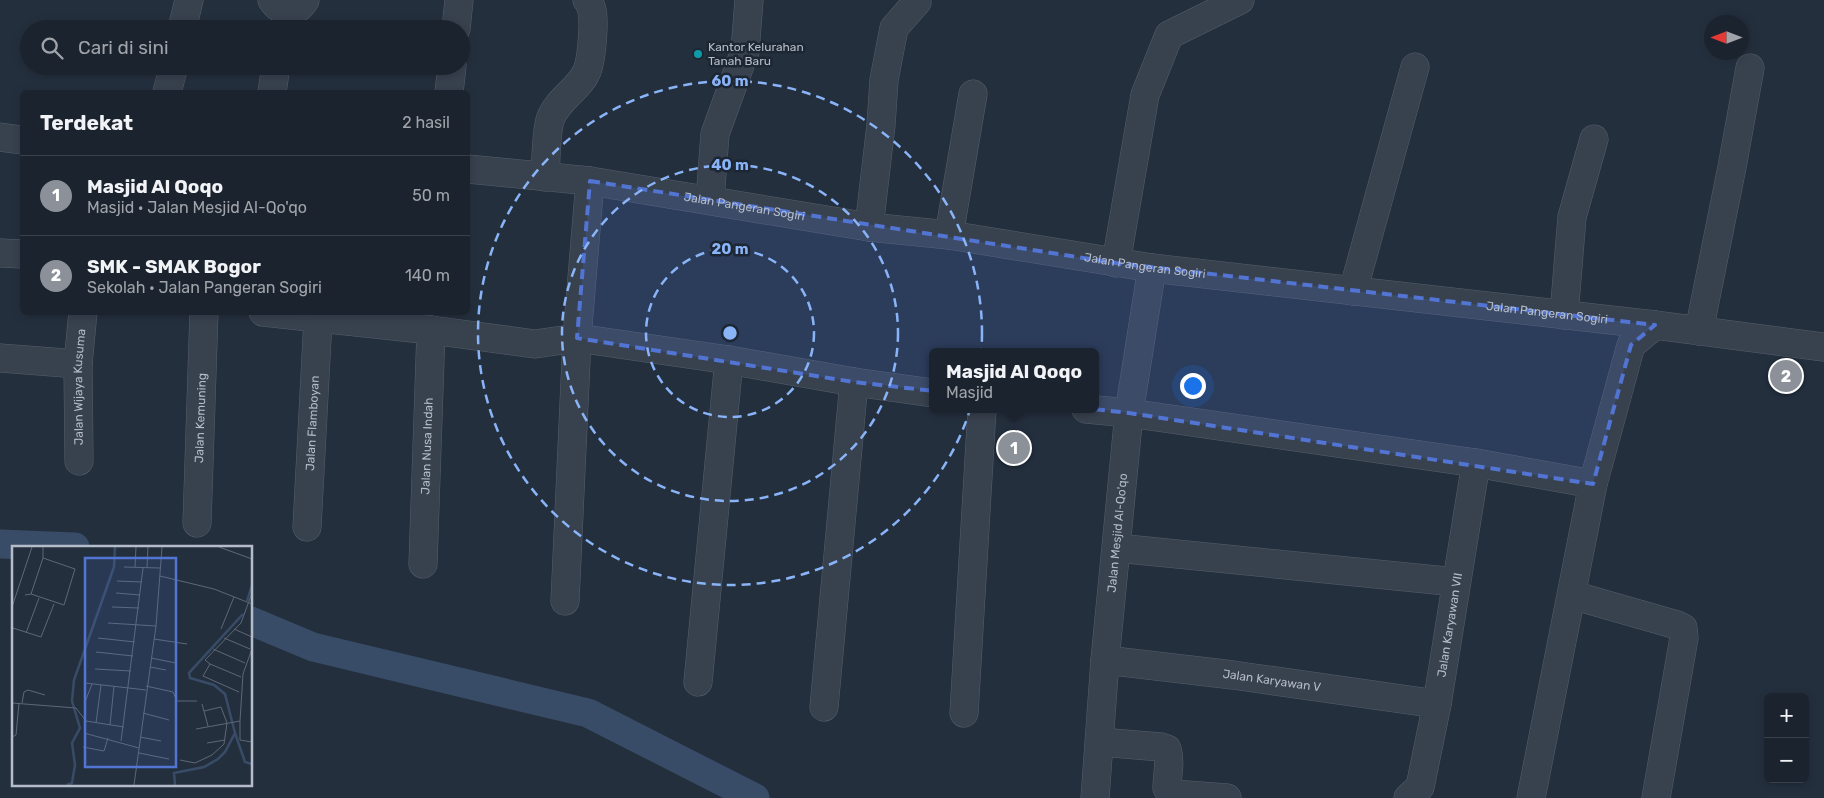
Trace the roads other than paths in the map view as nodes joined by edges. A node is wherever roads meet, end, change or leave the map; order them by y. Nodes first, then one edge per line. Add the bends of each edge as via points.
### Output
1 (189, 0) edge
2 (459, 0) edge
3 (587, 0) edge
4 (749, 0) edge
5 (1240, 0) edge
6 (916, 2) dead end
7 (184, 20) edge
8 (457, 20) edge
9 (1415, 67) dead end
10 (1750, 68) dead end
11 (172, 75) edge
12 (275, 75) edge
13 (451, 75) edge
14 (168, 90) edge
15 (272, 90) edge
16 (449, 90) edge
17 (973, 94) dead end
18 (0, 137) edge
19 (1594, 139) dead end
20 (20, 140) edge
21 (470, 169) edge
22 (545, 177) junction
23 (590, 181) junction
24 (710, 200) junction
25 (869, 227) junction
26 (949, 235) junction
27 (0, 252) edge
28 (20, 254) edge
29 (1116, 263) junction
30 (1152, 268) junction
31 (1353, 291) junction
32 (83, 315) edge
33 (204, 315) edge
34 (287, 315) edge
35 (1564, 315) junction
36 (318, 319) junction
37 (1655, 324) junction
38 (431, 330) junction
39 (1699, 330) junction
40 (577, 338) junction
41 (1824, 347) edge
42 (0, 358) edge
43 (729, 360) junction
44 (78, 364) junction
45 (854, 382) junction
46 (929, 392) edge
47 (1099, 410) edge
48 (982, 413) edge
49 (1128, 413) junction
50 (79, 461) dead end
51 (1476, 463) junction
52 (1593, 484) junction
53 (197, 523) dead end
54 (306, 527) dead end
55 (1117, 548) junction
56 (423, 564) dead end
57 (1456, 582) junction
58 (1572, 594) junction
59 (565, 600) dead end
60 (1105, 660) junction
61 (698, 682) dead end
62 (1436, 704) junction
63 (824, 707) dead end
64 (964, 713) dead end
65 (1100, 742) junction
66 (1414, 792) edge
67 (1095, 798) edge
68 (1227, 798) edge
69 (1531, 798) edge
70 (1656, 798) edge

1 - 7 street
2 - 8 street
3 - 22 street via 592,10 590,62 587,72 550,121
4 - 24 street via 745,51 715,134
5 - 29 street via 1169,35 1145,95
6 - 25 street via 894,28 884,80
9 - 31 street
10 - 39 street
11 - 14 street
12 - 15 street
13 - 16 street
17 - 26 street
18 - 20 street
19 - 35 street via 1572,217
21 - 22 street, Jalan Pangeran Sogiri
22 - 23 street, Jalan Pangeran Sogiri
23 - 24 street, Jalan Pangeran Sogiri
23 - 40 street
24 - 25 street, Jalan Pangeran Sogiri
25 - 26 street, Jalan Pangeran Sogiri
26 - 29 street, Jalan Pangeran Sogiri
27 - 28 street
29 - 30 street, Jalan Pangeran Sogiri
30 - 31 street, Jalan Pangeran Sogiri
30 - 49 street, Jalan Mesjid Al-Qo'qo
31 - 35 street, Jalan Pangeran Sogiri
32 - 44 street, Jalan Wijaya Kusuma
33 - 53 street, Jalan Kemuning
34 - 36 street
35 - 37 street, Jalan Pangeran Sogiri
36 - 38 street
36 - 54 street, Jalan Flamboyan
37 - 39 street, Jalan Pangeran Sogiri
37 - 52 street via 1631,345
38 - 40 street via 535,344
38 - 56 street, Jalan Nusa Indah
39 - 41 street, Jalan Pangeran Sogiri
40 - 43 street
40 - 59 street
42 - 44 street
43 - 45 street
43 - 61 street
44 - 50 street, Jalan Wijaya Kusuma
45 - 46 street
45 - 63 street
47 - 49 street
48 - 64 street
49 - 51 street
49 - 55 street, Jalan Mesjid Al-Qo'qo
51 - 52 street
51 - 57 street, Jalan Karyawan VII
52 - 58 street
55 - 57 street
55 - 60 street, Jalan Mesjid Al-Qo'qo
57 - 62 street, Jalan Karyawan VII
58 - 69 street
58 - 70 street via 1683,628 1684,638
60 - 62 street, Jalan Karyawan V
60 - 65 street, Jalan Mesjid Al-Qo'qo
62 - 66 street, Jalan Karyawan VII
65 - 67 street, Jalan Mesjid Al-Qo'qo
65 - 68 street via 1162,747 1168,750 1166,775 1168,788 1174,794

